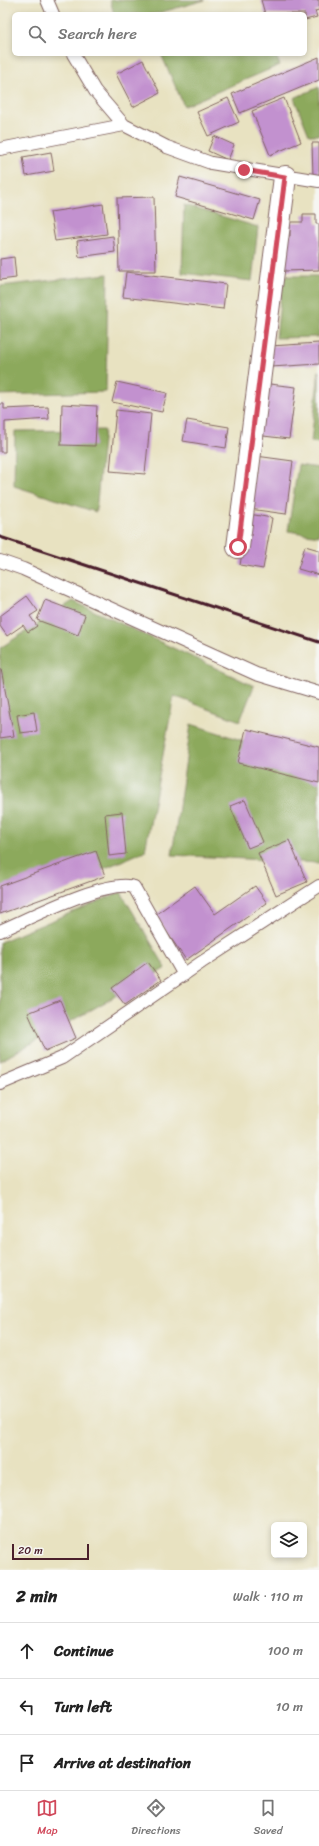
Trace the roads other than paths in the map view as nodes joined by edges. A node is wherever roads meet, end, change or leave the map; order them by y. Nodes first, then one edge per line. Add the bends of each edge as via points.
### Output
1 (47, 0) edge
2 (52, 12) edge
3 (74, 56) edge
4 (124, 125) junction
5 (0, 149) edge
6 (285, 177) junction
7 (319, 181) edge
8 (238, 547) dead end
9 (0, 561) edge
10 (319, 693) edge
11 (319, 886) edge
12 (0, 931) edge
13 (184, 975) junction
14 (0, 1084) edge

1 - 2 lane
3 - 4 lane via 95,91
4 - 5 lane
4 - 6 lane via 166,147 211,163
6 - 7 lane
6 - 8 street
9 - 10 lane via 256,674
11 - 13 lane
12 - 13 lane via 87,894 128,885 134,887
13 - 14 lane via 62,1058

